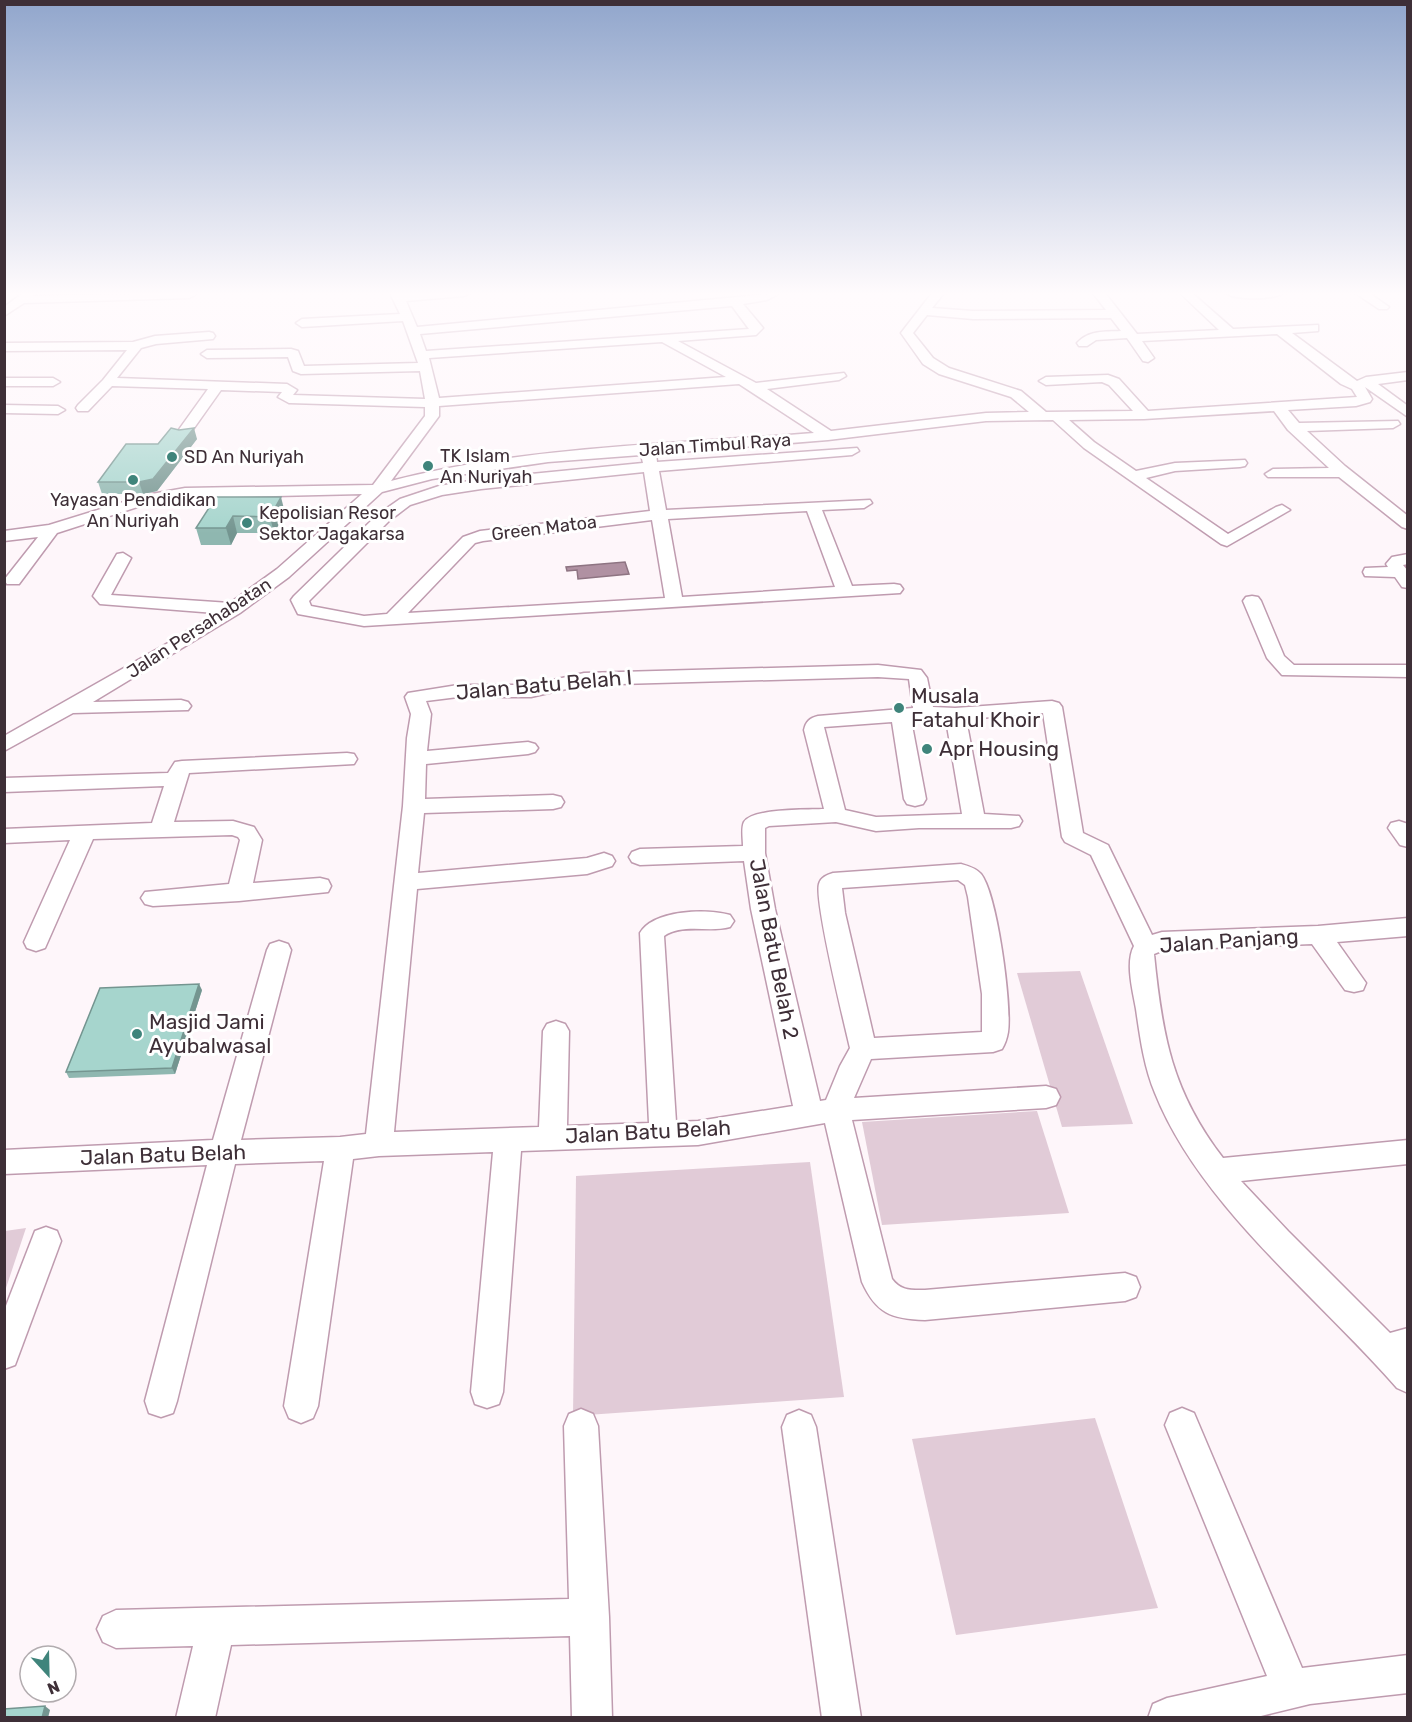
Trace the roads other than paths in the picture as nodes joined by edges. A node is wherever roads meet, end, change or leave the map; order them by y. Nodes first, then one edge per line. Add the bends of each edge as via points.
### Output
1 (115, 373) edge
2 (426, 373) edge
3 (728, 373) edge
4 (954, 373) edge
5 (1336, 373) edge
6 (839, 376) dead end
7 (1407, 376) edge
8 (740, 380) junction
9 (109, 381) junction
10 (1046, 381) dead end
11 (4, 382) edge
12 (53, 382) dead end
13 (1361, 384) junction
14 (218, 385) junction
15 (754, 387) junction
16 (1356, 402) junction
17 (433, 403) junction
18 (1278, 407) junction
19 (83, 408) dead end
20 (4, 409) edge
21 (58, 410) dead end
22 (1407, 413) edge
23 (1048, 415) junction
24 (1144, 415) junction
25 (1293, 427) junction
26 (182, 435) edge
27 (828, 436) junction
28 (852, 451) dead end
29 (649, 459) junction
30 (1240, 463) dead end
31 (1340, 472) junction
32 (1274, 474) dead end
33 (1135, 476) junction
34 (378, 489) junction
35 (864, 503) dead end
36 (813, 507) junction
37 (1282, 510) dead end
38 (658, 515) junction
39 (1407, 524) edge
40 (51, 530) junction
41 (4, 536) edge
42 (123, 558) dead end
43 (1405, 571) edge
44 (1371, 572) dead end
45 (13, 580) dead end
46 (894, 589) dead end
47 (845, 591) junction
48 (1252, 601) dead end
49 (674, 602) junction
50 (234, 609) junction
51 (438, 617) junction
52 (391, 620) junction
53 (364, 621) junction
54 (1407, 672) edge
55 (181, 706) dead end
56 (71, 709) junction
57 (924, 713) junction
58 (955, 714) junction
59 (901, 717) junction
60 (4, 745) edge
61 (528, 748) dead end
62 (418, 758) junction
63 (347, 759) dead end
64 (176, 779) junction
65 (4, 785) edge
66 (915, 799) dead end
67 (553, 802) dead end
68 (414, 806) junction
69 (973, 814) dead end
70 (836, 815) junction
71 (1011, 821) dead end
72 (160, 830) junction
73 (85, 832) junction
74 (4, 836) edge
75 (754, 853) junction
76 (640, 857) dead end
77 (604, 861) dead end
78 (416, 881) junction
79 (320, 886) dead end
80 (239, 893) junction
81 (153, 898) dead end
82 (722, 921) dead end
83 (1407, 927) edge
84 (1318, 935) junction
85 (36, 942) dead end
86 (1146, 947) junction
87 (279, 950) dead end
88 (1354, 983) dead end
89 (556, 1031) dead end
90 (864, 1049) junction
91 (1046, 1097) dead end
92 (822, 1112) junction
93 (663, 1134) junction
94 (553, 1138) junction
95 (508, 1140) junction
96 (379, 1144) junction
97 (340, 1149) junction
98 (224, 1152) junction
99 (1407, 1152) edge
100 (4, 1162) edge
101 (1215, 1170) junction
102 (46, 1241) dead end
103 (1125, 1287) dead end
104 (1396, 1347) edge
105 (4, 1354) edge
106 (1407, 1377) edge
107 (487, 1392) dead end
108 (161, 1401) dead end
109 (301, 1406) dead end
110 (1182, 1425) dead end
111 (581, 1426) dead end
112 (799, 1427) dead end
113 (590, 1617) junction
114 (216, 1627) junction
115 (116, 1629) dead end
116 (1407, 1674) edge
117 (1292, 1689) junction
118 (195, 1718) edge
119 (592, 1718) edge
120 (842, 1718) edge
121 (1167, 1718) edge

1 - 9 street
2 - 17 street
3 - 8 street
4 - 23 street via 1016,394
5 - 13 street via 1346,381
6 - 15 street
7 - 13 street
8 - 15 street
8 - 17 street
9 - 14 street
9 - 19 street
10 - 24 street via 1103,378 1114,382
11 - 12 street
13 - 16 street via 1365,399
13 - 22 street
14 - 17 street via 286,388 290,390 285,397 289,399
14 - 26 street
15 - 27 street
16 - 18 street, Jalan Timbul Raya
16 - 25 street via 1369,404 1398,429
17 - 34 street via 432,416
18 - 24 street, Jalan Timbul Raya
18 - 25 street
20 - 21 street
23 - 24 street, Jalan Timbul Raya
23 - 27 street, Jalan Timbul Raya via 986,417
23 - 33 street
25 - 31 street
27 - 29 street, Jalan Timbul Raya
28 - 29 street
29 - 34 street, Jalan Timbul Raya via 548,458 431,475
29 - 38 street
29 - 53 street via 439,491 405,502 383,518 300,600 304,610
30 - 33 street via 1175,467
31 - 32 street
31 - 39 street
33 - 37 street via 1227,541
34 - 40 street, Jalan Timbul Raya via 185,493 151,498
34 - 50 street, Jalan Persahabatan via 283,573
35 - 36 street, Green Matoa
36 - 38 street, Green Matoa
36 - 47 street
38 - 49 street
38 - 52 street, Green Matoa via 473,538
40 - 41 street, Jalan Timbul Raya
40 - 45 street
42 - 50 street via 102,596 106,600
43 - 44 street
46 - 47 street
47 - 49 street
48 - 54 street via 1276,658 1289,671
49 - 51 street
50 - 56 street, Jalan Persahabatan
51 - 52 street
51 - 53 street via 430,623 372,627
52 - 53 street
55 - 56 street
56 - 60 street, Jalan Persahabatan
57 - 58 street
57 - 59 street
57 - 62 street, Jalan Batu Belah I via 918,678 905,672 584,679 531,691 458,691 415,697 421,714
58 - 69 street
58 - 86 street via 1052,707 1073,837 1100,850
59 - 66 street
59 - 70 street via 824,721 815,725
61 - 62 street
62 - 68 street, Jalan Batu Belah I
63 - 64 street via 187,766 180,769
64 - 65 street
64 - 72 street
67 - 68 street
68 - 78 street, Jalan Batu Belah I
70 - 71 street, Jalan Batu Belah 2 via 876,824
70 - 75 street, Jalan Batu Belah 2 via 759,821 753,830
72 - 73 street
72 - 80 street via 233,828 246,832 251,840 250,851
73 - 74 street
73 - 85 street
75 - 76 street
75 - 92 street, Jalan Batu Belah 2 via 763,909
77 - 78 street via 587,866
78 - 96 street, Jalan Batu Belah I
79 - 80 street
80 - 81 street
82 - 93 street via 673,924 652,933
83 - 84 street, Jalan Panjang
84 - 86 street, Jalan Panjang via 1162,941
84 - 88 street
86 - 101 street, Jalan Panjang via 1142,953 1144,983 1168,1091
87 - 98 street
89 - 94 street
90 - 90 street via 830,885 850,878 961,872 971,875 980,897 996,1010 997,1033 993,1042
90 - 92 street
91 - 92 street, Jalan Batu Belah
92 - 93 street, Jalan Batu Belah via 698,1133
92 - 103 street, Jalan Batu Belah 2 via 878,1282 889,1301 925,1305
93 - 94 street, Jalan Batu Belah
94 - 95 street, Jalan Batu Belah
95 - 96 street, Jalan Batu Belah
95 - 107 street
96 - 97 street, Jalan Batu Belah
97 - 98 street, Jalan Batu Belah
97 - 109 street
98 - 100 street, Jalan Batu Belah
98 - 108 street
99 - 101 street
101 - 104 street, Jalan Panjang via 1283,1247
102 - 105 street
104 - 106 street, Jalan Panjang
110 - 117 street
111 - 113 street
112 - 120 street
113 - 114 street
113 - 119 street
114 - 115 street
114 - 118 street
116 - 117 street
117 - 121 street

